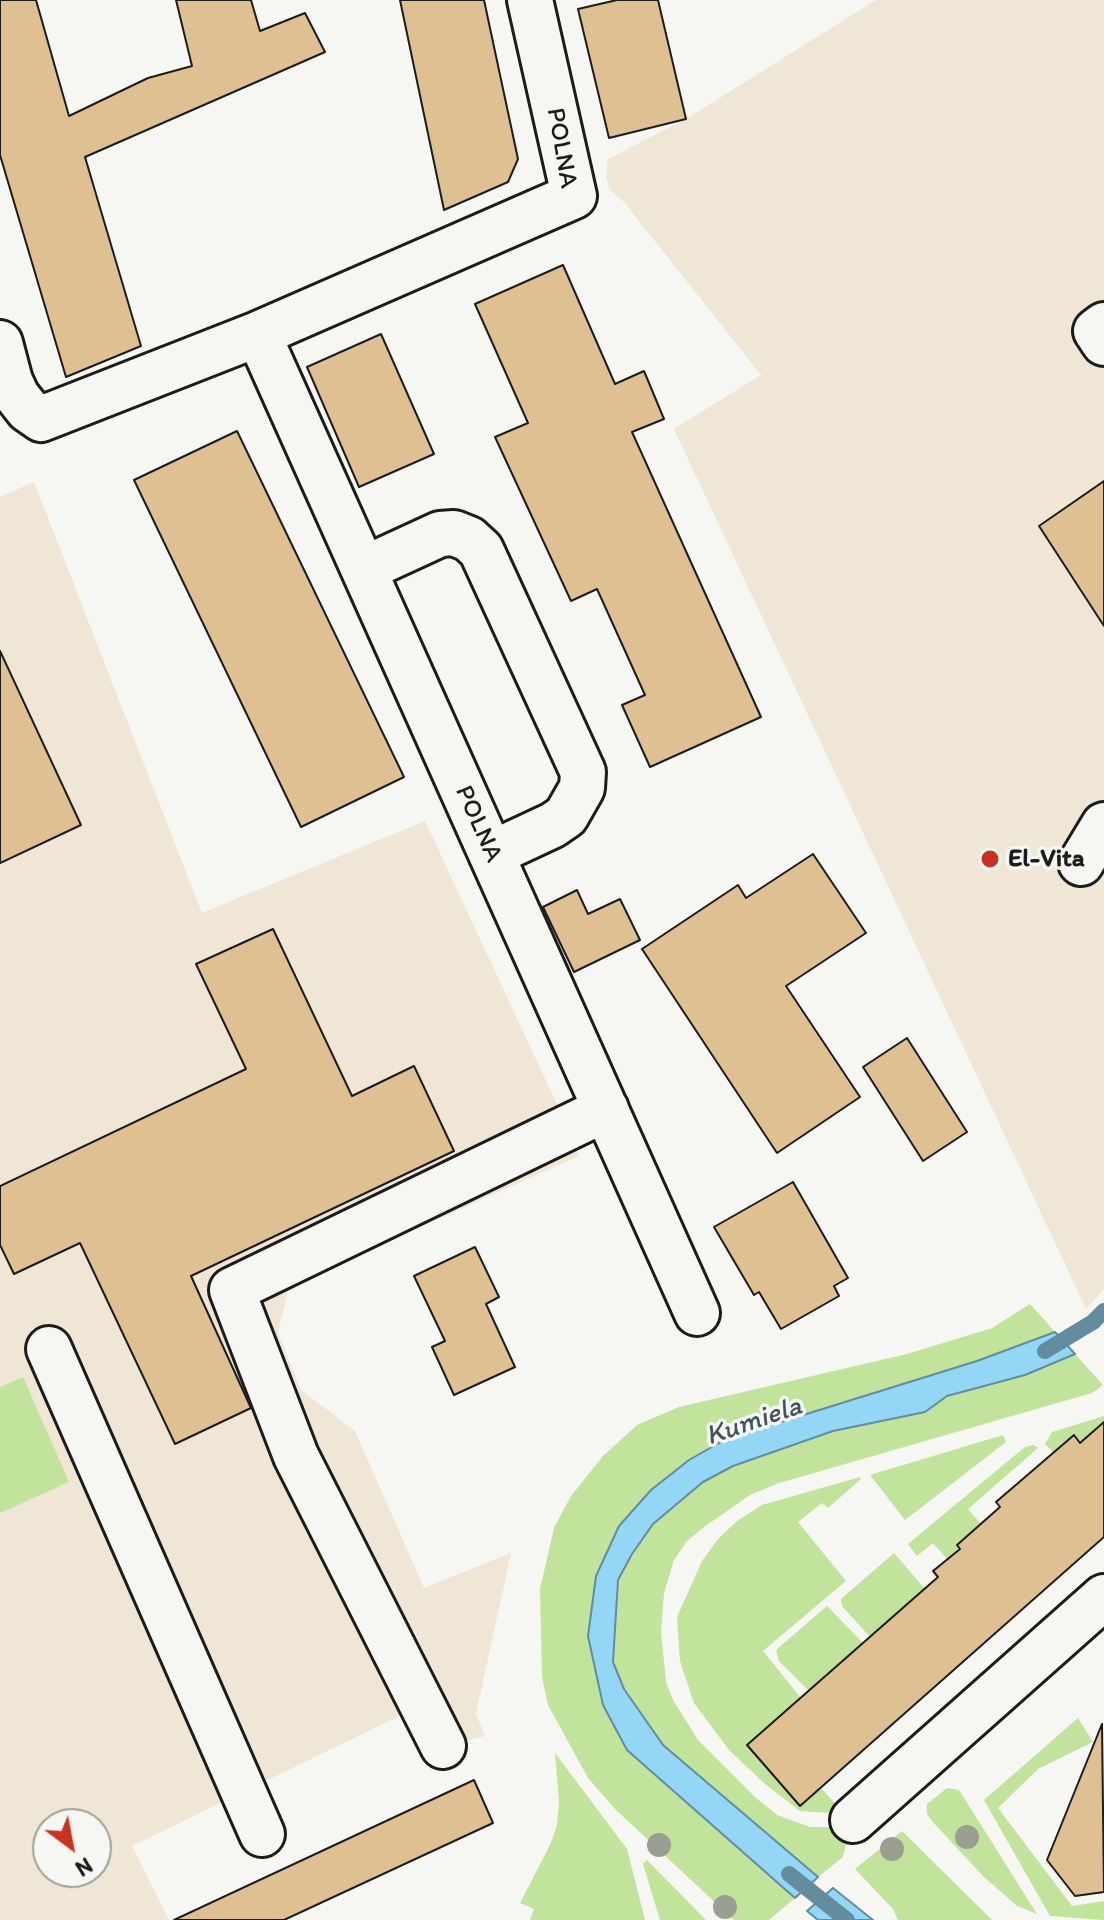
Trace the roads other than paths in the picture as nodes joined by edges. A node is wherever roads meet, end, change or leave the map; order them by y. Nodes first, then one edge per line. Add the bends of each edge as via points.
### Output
1 (530, 0) edge
2 (1104, 325) edge
3 (258, 334) junction
4 (0, 343) edge
5 (1104, 343) edge
6 (364, 569) junction
7 (1104, 825) edge
8 (491, 854) junction
9 (1081, 863) dead end
10 (606, 1109) junction
11 (697, 1313) dead end
12 (49, 1349) dead end
13 (1104, 1597) edge
14 (443, 1746) dead end
15 (853, 1820) dead end
16 (262, 1834) dead end

1 - 3 street, POLNA via 574,196
2 - 5 street via 1096,331
3 - 4 street, POLNA via 41,419 17,396
3 - 6 street, POLNA
6 - 8 street, POLNA
6 - 8 street via 440,534 454,533 481,550 583,772 582,788 566,816
7 - 9 street
8 - 10 street, POLNA
10 - 11 street, POLNA
10 - 14 street via 232,1290 296,1456
12 - 16 street
13 - 15 street

